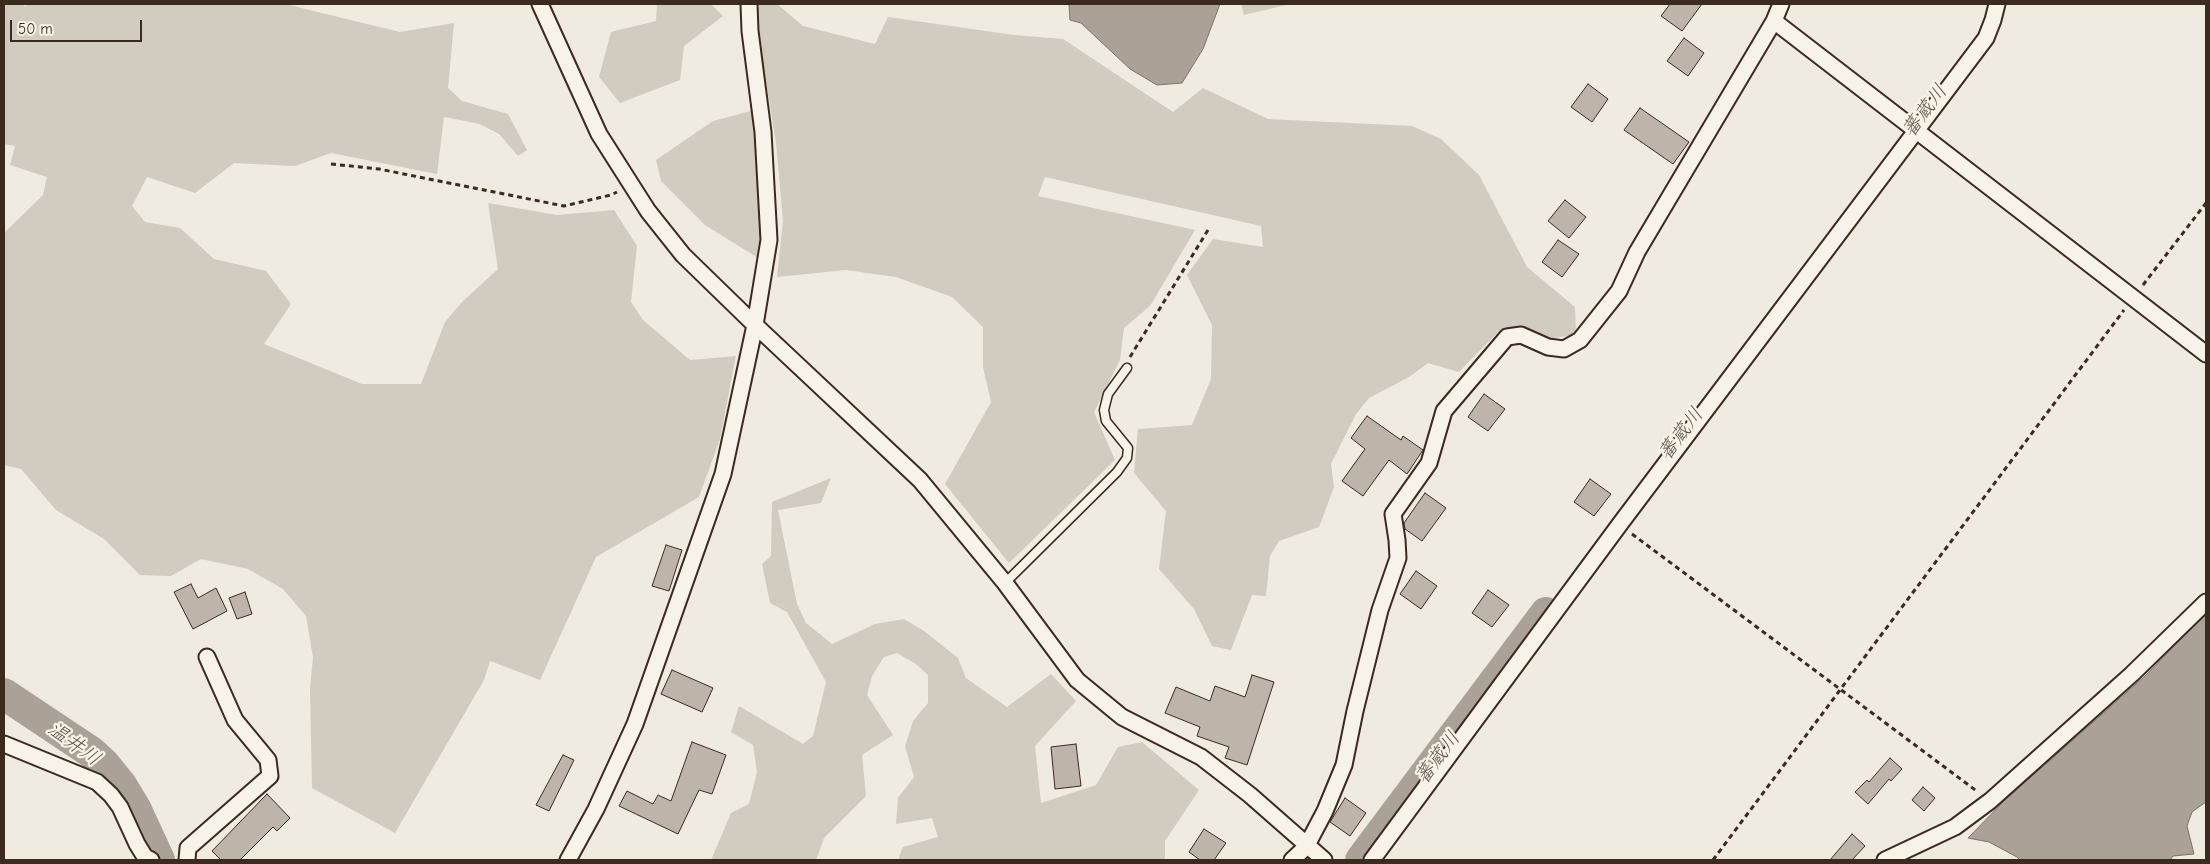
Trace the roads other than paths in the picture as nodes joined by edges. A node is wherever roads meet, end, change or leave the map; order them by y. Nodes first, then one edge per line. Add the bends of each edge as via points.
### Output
1 (540, 4) edge
2 (749, 4) edge
3 (1781, 4) edge
4 (1996, 4) edge
5 (1774, 21) junction
6 (1914, 128) junction
7 (755, 325) junction
8 (2206, 354) edge
9 (1127, 368) road end
10 (1005, 583) junction
11 (2206, 602) edge
12 (206, 657) dead end
13 (4, 744) edge
14 (1306, 847) junction
15 (148, 858) edge
16 (187, 860) edge
17 (568, 860) edge
18 (1292, 860) edge
19 (1324, 860) edge
20 (1372, 860) edge
21 (1885, 860) edge

1 - 7 street via 599,134 648,211 683,255
2 - 7 street via 764,132 769,240
3 - 5 street
4 - 6 street via 1986,38
5 - 6 street
5 - 14 street via 1637,252 1619,290 1580,340 1564,348 1548,347 1521,335 1506,338 1444,411 1429,464 1392,514 1398,558 1380,610 1344,765
6 - 8 street
6 - 20 street
7 - 10 street via 920,480
7 - 17 street via 723,474 635,724 596,809
9 - 10 lane via 1108,394 1104,410 1106,421 1128,448 1127,458 1117,472
10 - 14 street via 1077,680 1122,717 1201,757
11 - 21 street via 2132,674 1990,801 1955,827
12 - 16 street via 235,720 268,760 270,776 188,848
13 - 15 street via 97,782 120,807 136,844
14 - 18 street
14 - 19 street

